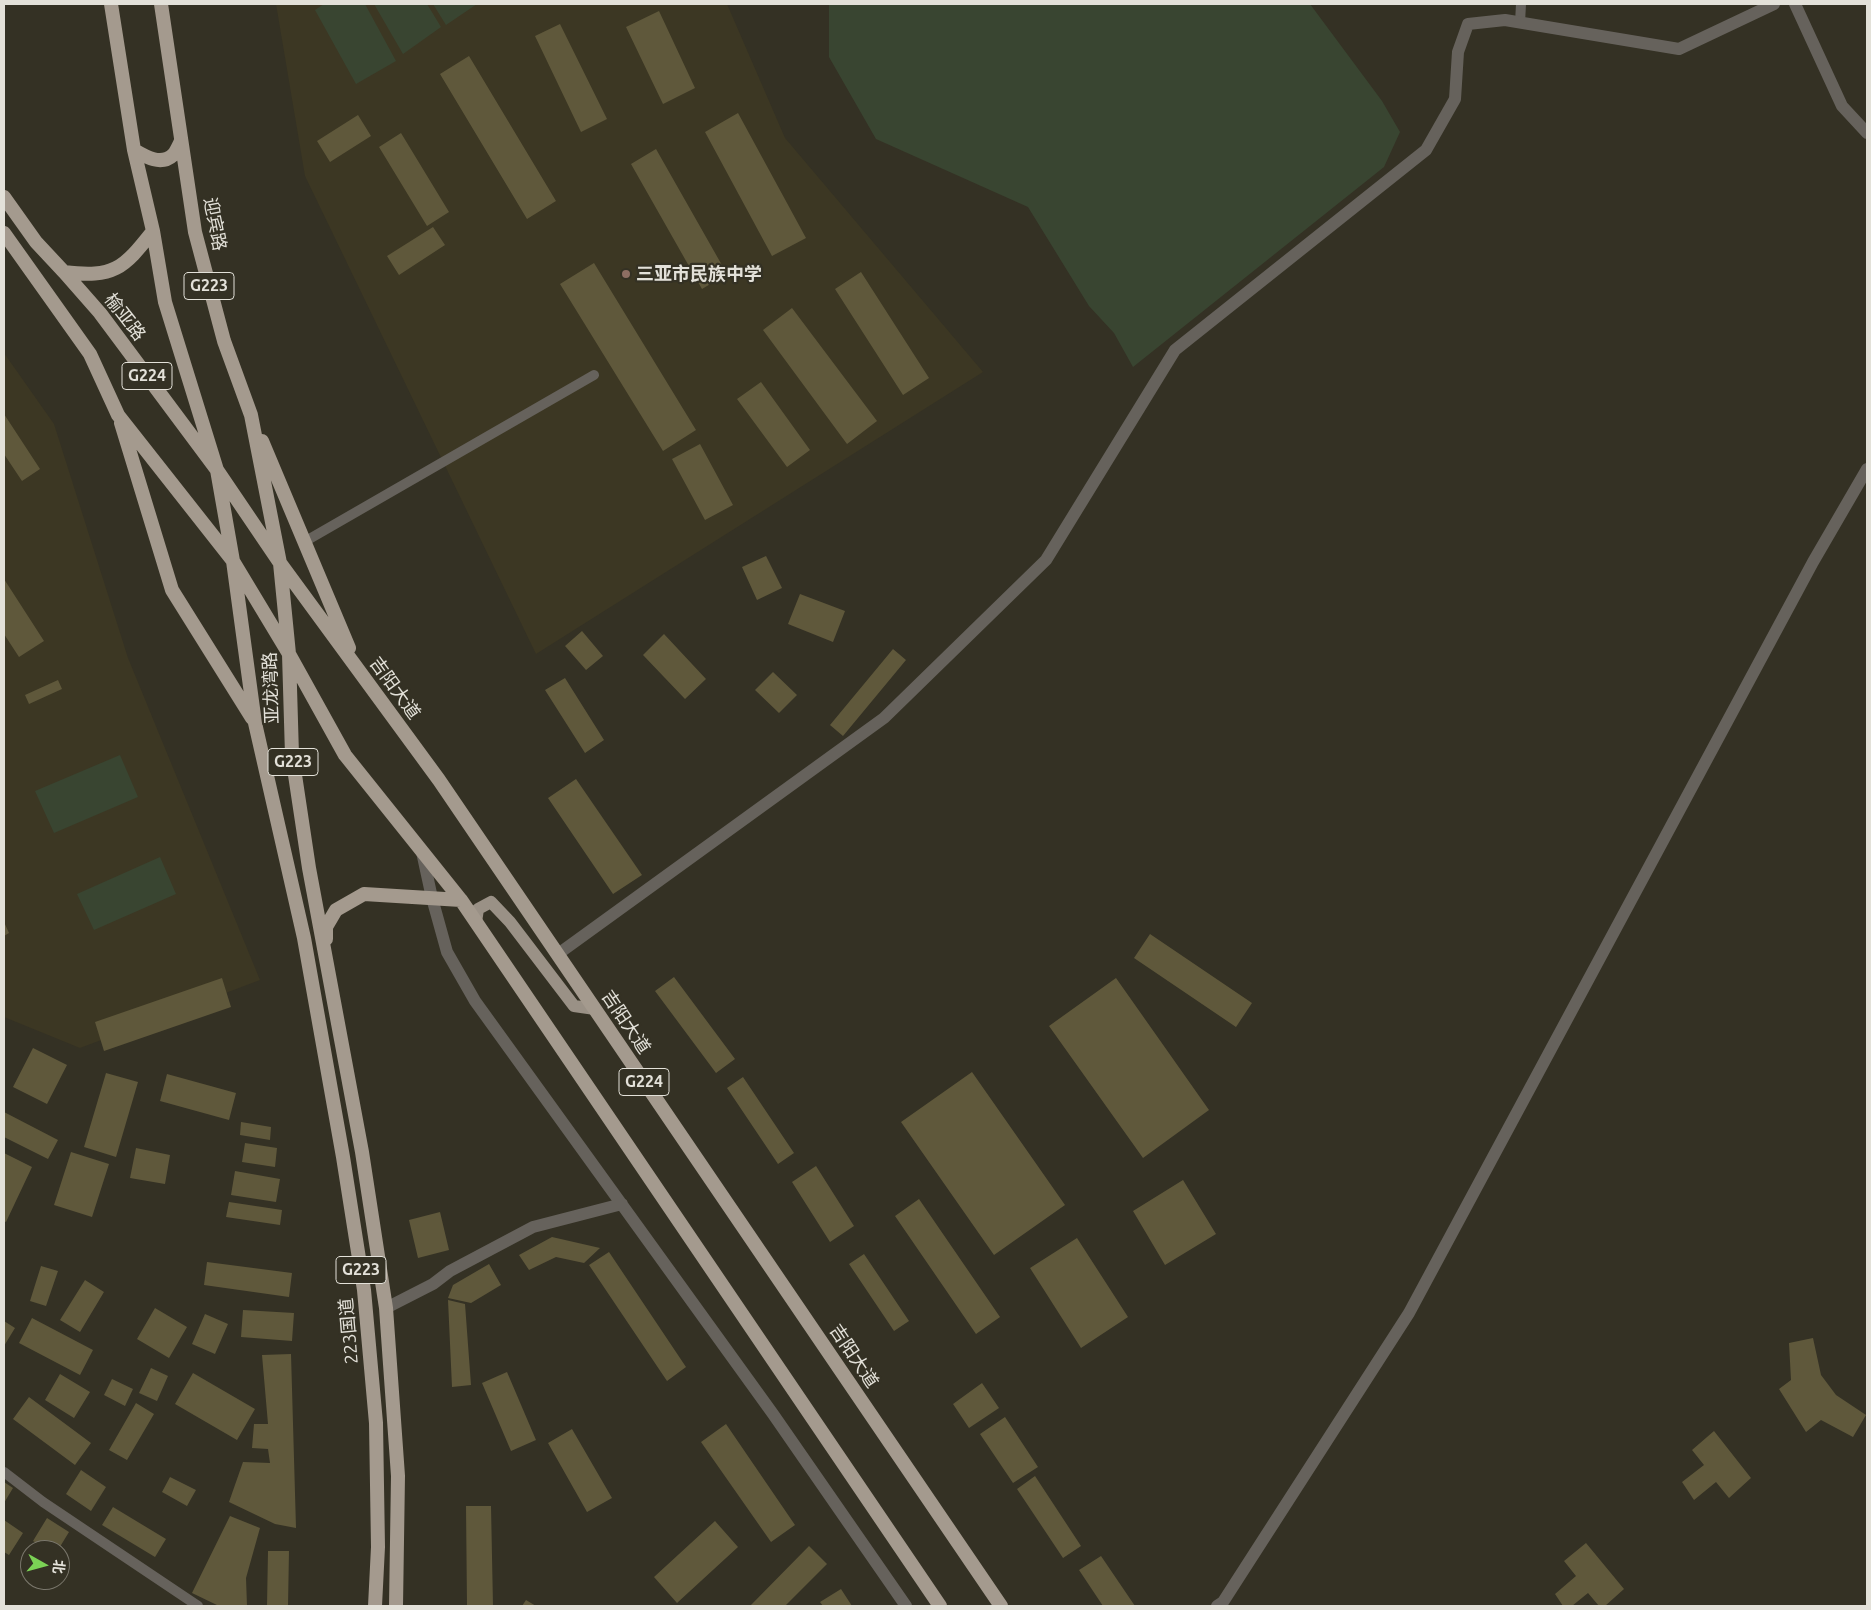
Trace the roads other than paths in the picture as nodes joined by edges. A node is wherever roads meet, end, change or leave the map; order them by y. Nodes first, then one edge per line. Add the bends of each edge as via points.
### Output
1 (112, 4) edge
2 (161, 4) edge
3 (1521, 4) edge
4 (1774, 4) edge
5 (1795, 4) edge
6 (1520, 23) junction
7 (1867, 133) edge
8 (182, 141) junction
9 (134, 150) junction
10 (4, 197) edge
11 (153, 231) junction
12 (4, 233) edge
13 (64, 272) junction
14 (594, 375) dead end
15 (118, 415) junction
16 (251, 415) junction
17 (1867, 469) edge
18 (217, 470) junction
19 (304, 542) junction
20 (233, 561) junction
21 (280, 563) junction
22 (289, 654) junction
23 (358, 669) junction
24 (255, 723) junction
25 (422, 852) junction
26 (432, 898) junction
27 (461, 900) junction
28 (476, 922) junction
29 (304, 938) joint
30 (558, 954) junction
31 (326, 960) junction
32 (595, 1009) junction
33 (622, 1204) junction
34 (386, 1308) junction
35 (4, 1472) edge
36 (198, 1606) edge
37 (376, 1606) edge
38 (396, 1606) edge
39 (906, 1606) edge
40 (940, 1606) edge
41 (1001, 1606) edge
42 (1217, 1606) edge

1 - 9 highway, G223
2 - 8 highway, 迎宾路 / G223
3 - 6 lane
4 - 6 street via 1679,49
5 - 7 street via 1842,106
6 - 30 street via 1505,20 1468,24 1458,52 1454,99 1426,150 1175,350 1046,560 891,711
8 - 9 highway via 173,155 163,160 148,159
8 - 16 highway, 迎宾路 / G223 via 195,232 224,341
9 - 11 highway, G223
10 - 13 highway, 榆亚路 / G224 via 36,242
11 - 13 highway via 133,256 112,271
11 - 18 highway, G223 via 165,302
12 - 15 highway, G224 via 90,354
13 - 18 highway, 榆亚路 / G224 via 100,313
14 - 19 lane
15 - 20 highway, G224
15 - 24 highway via 172,590
16 - 19 highway
16 - 21 highway, 迎宾路 / G223
17 - 42 street via 1808,571 1409,1314 1223,1602
18 - 20 highway, G223
18 - 21 highway, 榆亚路 / G224
19 - 23 highway
20 - 22 highway, G224
20 - 24 highway, 亚龙湾路 / G223
21 - 22 highway, 亚龙湾路 / G223
21 - 23 highway, 吉阳大道 / G224
22 - 25 highway, G224 via 345,755
22 - 31 highway, 亚龙湾路 / G223 via 292,755
23 - 30 highway, 吉阳大道 / G224 via 439,780
24 - 29 highway, 亚龙湾路 / G223
25 - 26 street
25 - 27 highway, G224
26 - 27 highway
26 - 31 highway via 364,894 336,910 326,927
26 - 33 street via 447,952 475,1001
27 - 28 highway, G224
28 - 32 main road via 478,909 491,902 574,1006
28 - 40 highway, G224
29 - 37 highway, 223国道 / G223 via 364,1290 376,1423
30 - 32 highway, 吉阳大道 / G224
31 - 34 highway, G223 via 362,1152
32 - 41 highway, 吉阳大道 / G224
33 - 34 street via 533,1227
33 - 39 street
34 - 38 highway, G223 via 398,1476
35 - 36 lane via 43,1502

